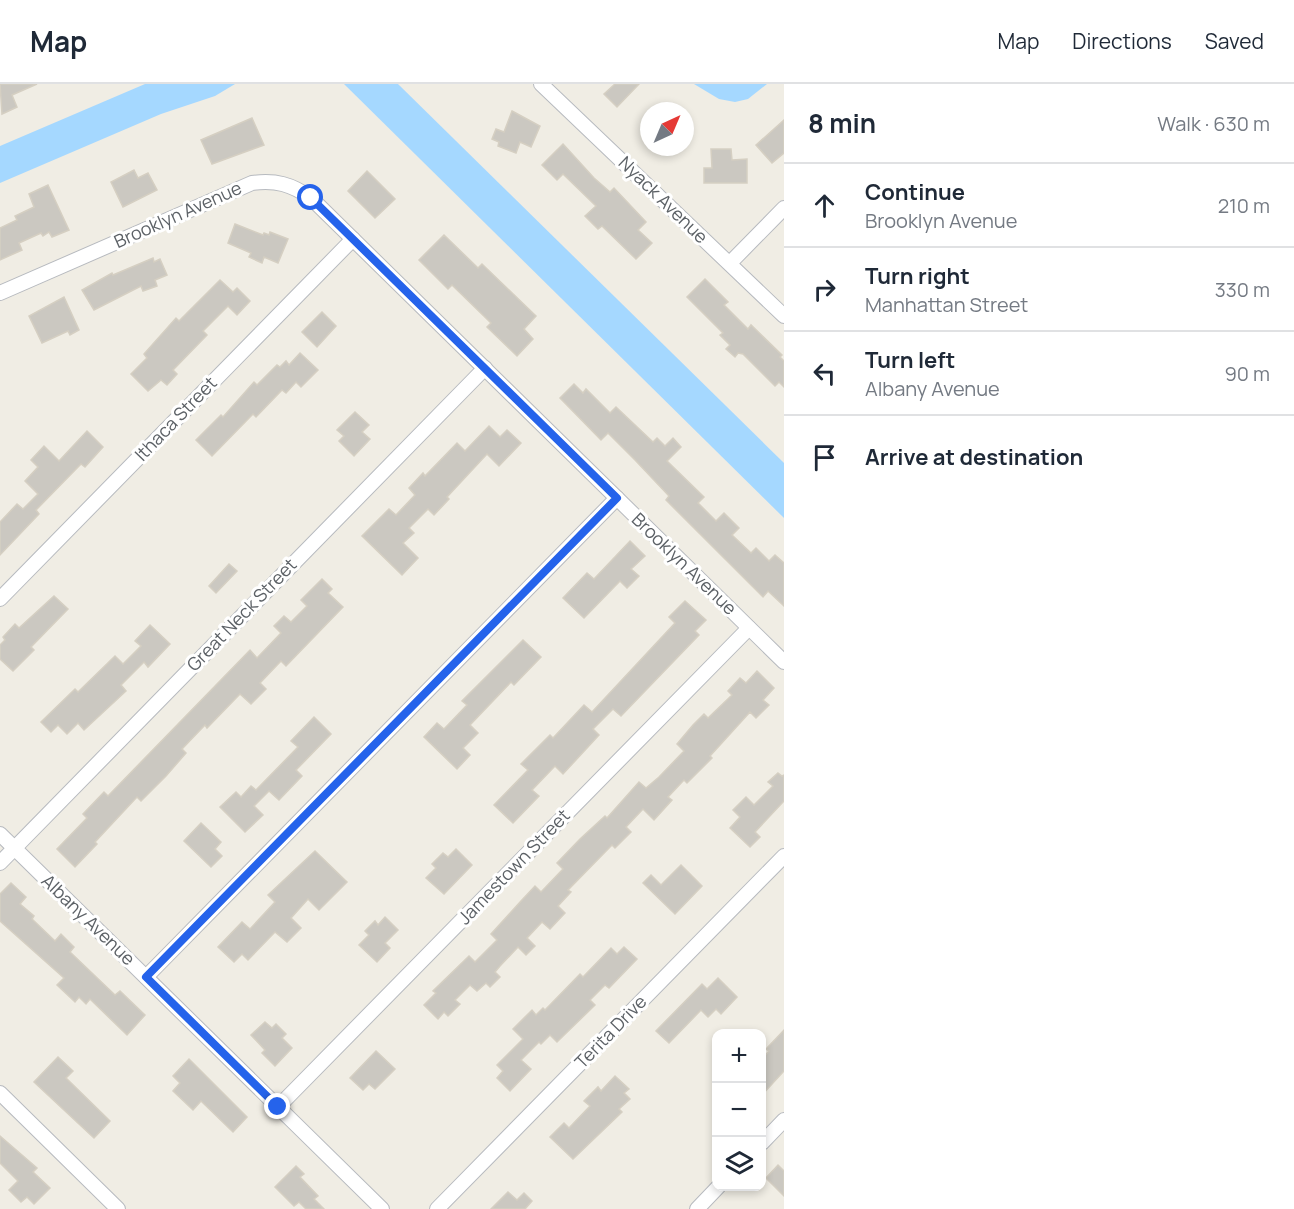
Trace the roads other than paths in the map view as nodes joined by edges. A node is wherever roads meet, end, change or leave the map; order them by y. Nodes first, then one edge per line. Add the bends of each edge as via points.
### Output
1 (541, 84) edge
2 (784, 208) edge
3 (353, 239) junction
4 (730, 263) junction
5 (0, 293) edge
6 (784, 316) edge
7 (485, 368) junction
8 (617, 498) junction
9 (0, 598) edge
10 (749, 628) junction
11 (784, 662) edge
12 (0, 834) edge
13 (14, 848) junction
14 (784, 856) edge
15 (0, 862) edge
16 (146, 977) junction
17 (0, 1093) edge
18 (278, 1107) junction
19 (784, 1120) edge
20 (766, 1139) edge
21 (714, 1191) edge
22 (118, 1209) edge
23 (382, 1209) edge
24 (437, 1209) edge
25 (697, 1209) edge

1 - 4 street, Nyack Avenue
2 - 4 street
3 - 5 street, Brooklyn Avenue via 294,186 273,181 252,183
3 - 7 street, Brooklyn Avenue
3 - 9 street, Ithaca Street
4 - 6 street, Nyack Avenue
7 - 8 street, Brooklyn Avenue
7 - 13 street, Great Neck Street
8 - 10 street, Brooklyn Avenue
8 - 16 street
10 - 11 street, Brooklyn Avenue
10 - 18 street, Jamestown Street
12 - 13 street, Albany Avenue
13 - 15 street, Great Neck Street
13 - 16 street, Albany Avenue
14 - 24 street, Terita Drive
16 - 18 street, Albany Avenue
17 - 22 street
18 - 23 street, Albany Avenue
19 - 20 street
21 - 25 street

